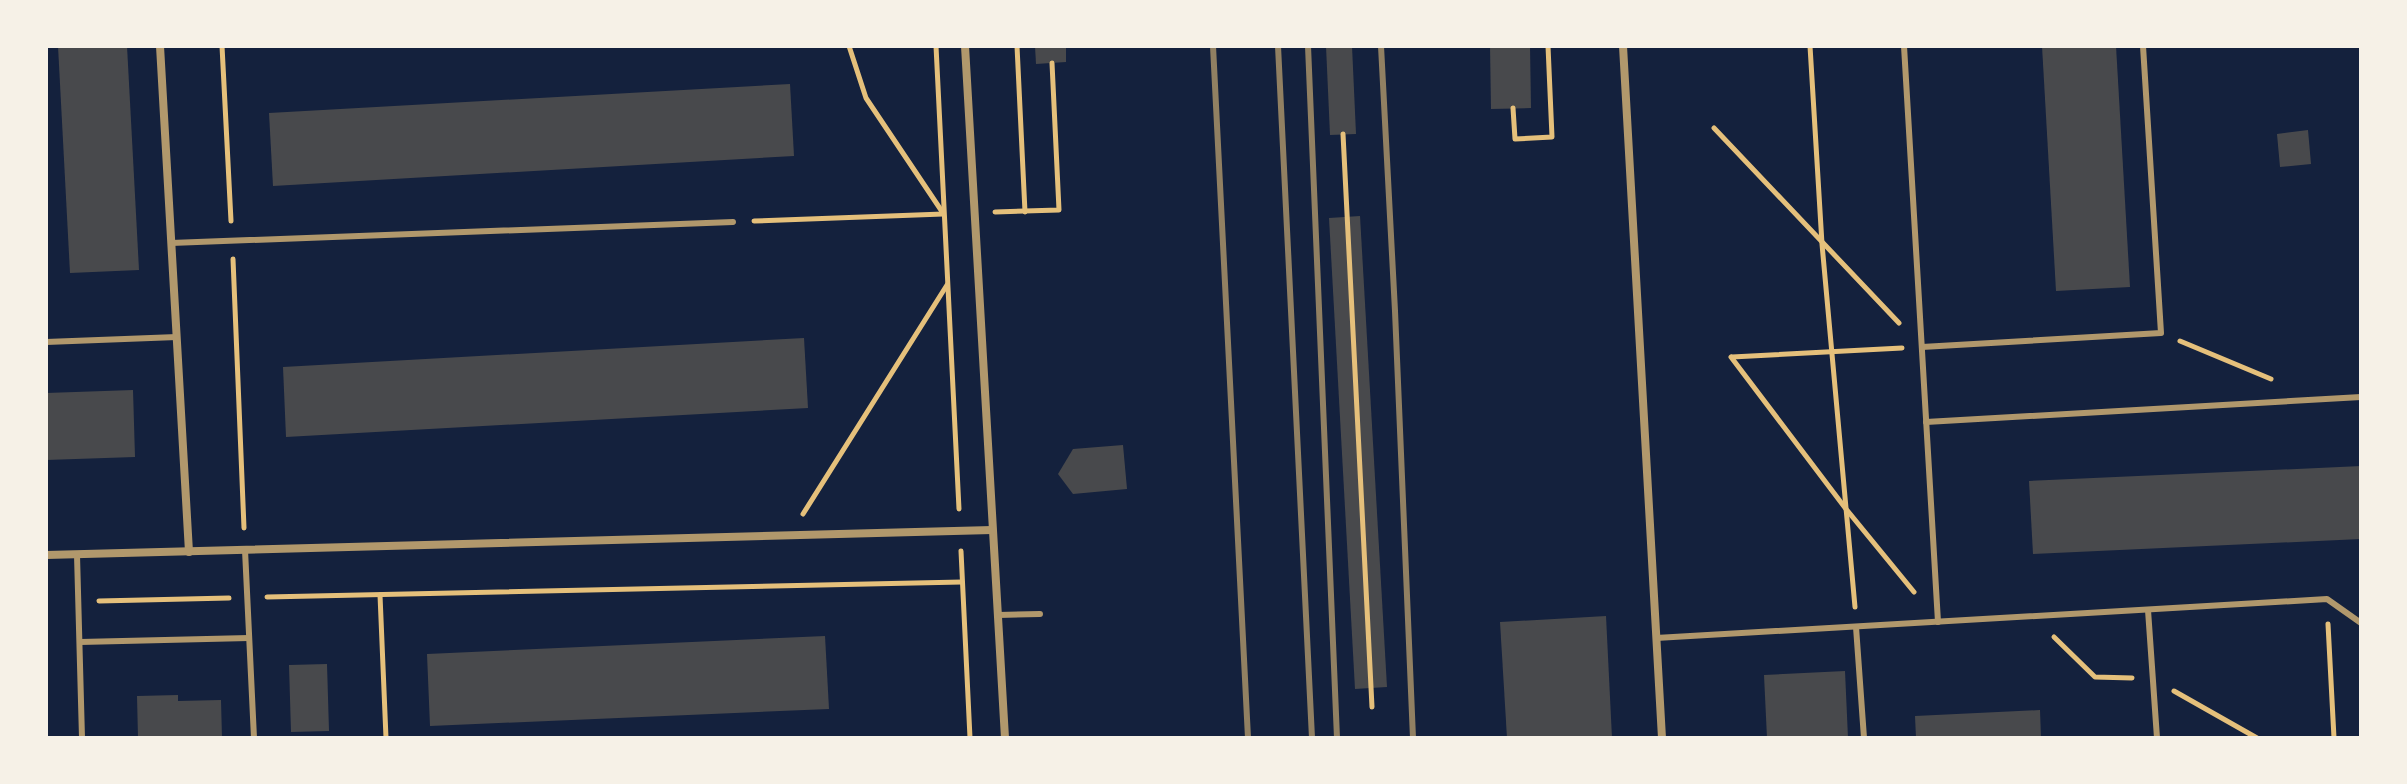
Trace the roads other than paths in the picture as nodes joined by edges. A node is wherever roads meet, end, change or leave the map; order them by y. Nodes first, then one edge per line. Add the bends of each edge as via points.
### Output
1 (160, 46) edge
2 (965, 46) edge
3 (1623, 46) edge
4 (1904, 46) edge
5 (2143, 46) edge
6 (733, 222) road end
7 (171, 243) junction
8 (177, 337) junction
9 (46, 342) edge
10 (1922, 347) junction
11 (2361, 397) edge
12 (1926, 422) junction
13 (992, 530) junction
14 (245, 550) junction
15 (189, 552) junction
16 (46, 555) edge
17 (77, 555) junction
18 (2148, 610) junction
19 (1040, 614) dead end
20 (998, 615) junction
21 (1938, 622) junction
22 (2361, 623) edge
23 (1856, 627) junction
24 (249, 638) junction
25 (1656, 638) junction
26 (80, 642) junction
27 (82, 738) edge
28 (254, 738) edge
29 (1005, 738) edge
30 (1662, 738) edge
31 (1864, 738) edge
32 (2157, 738) edge

1 - 7 street
2 - 13 street
3 - 25 street
4 - 10 lane
5 - 10 lane via 2161,333
6 - 7 lane
7 - 8 street
8 - 9 lane
8 - 15 street
10 - 12 lane
11 - 12 lane
12 - 21 lane
13 - 14 street
13 - 20 street
14 - 15 street
14 - 24 lane
15 - 17 street
16 - 17 street
17 - 26 lane
18 - 21 lane
18 - 22 lane via 2327,599
18 - 32 lane
19 - 20 lane
20 - 29 street
21 - 23 lane
23 - 25 lane
23 - 31 lane
24 - 26 lane
24 - 28 lane
25 - 30 street
26 - 27 lane

